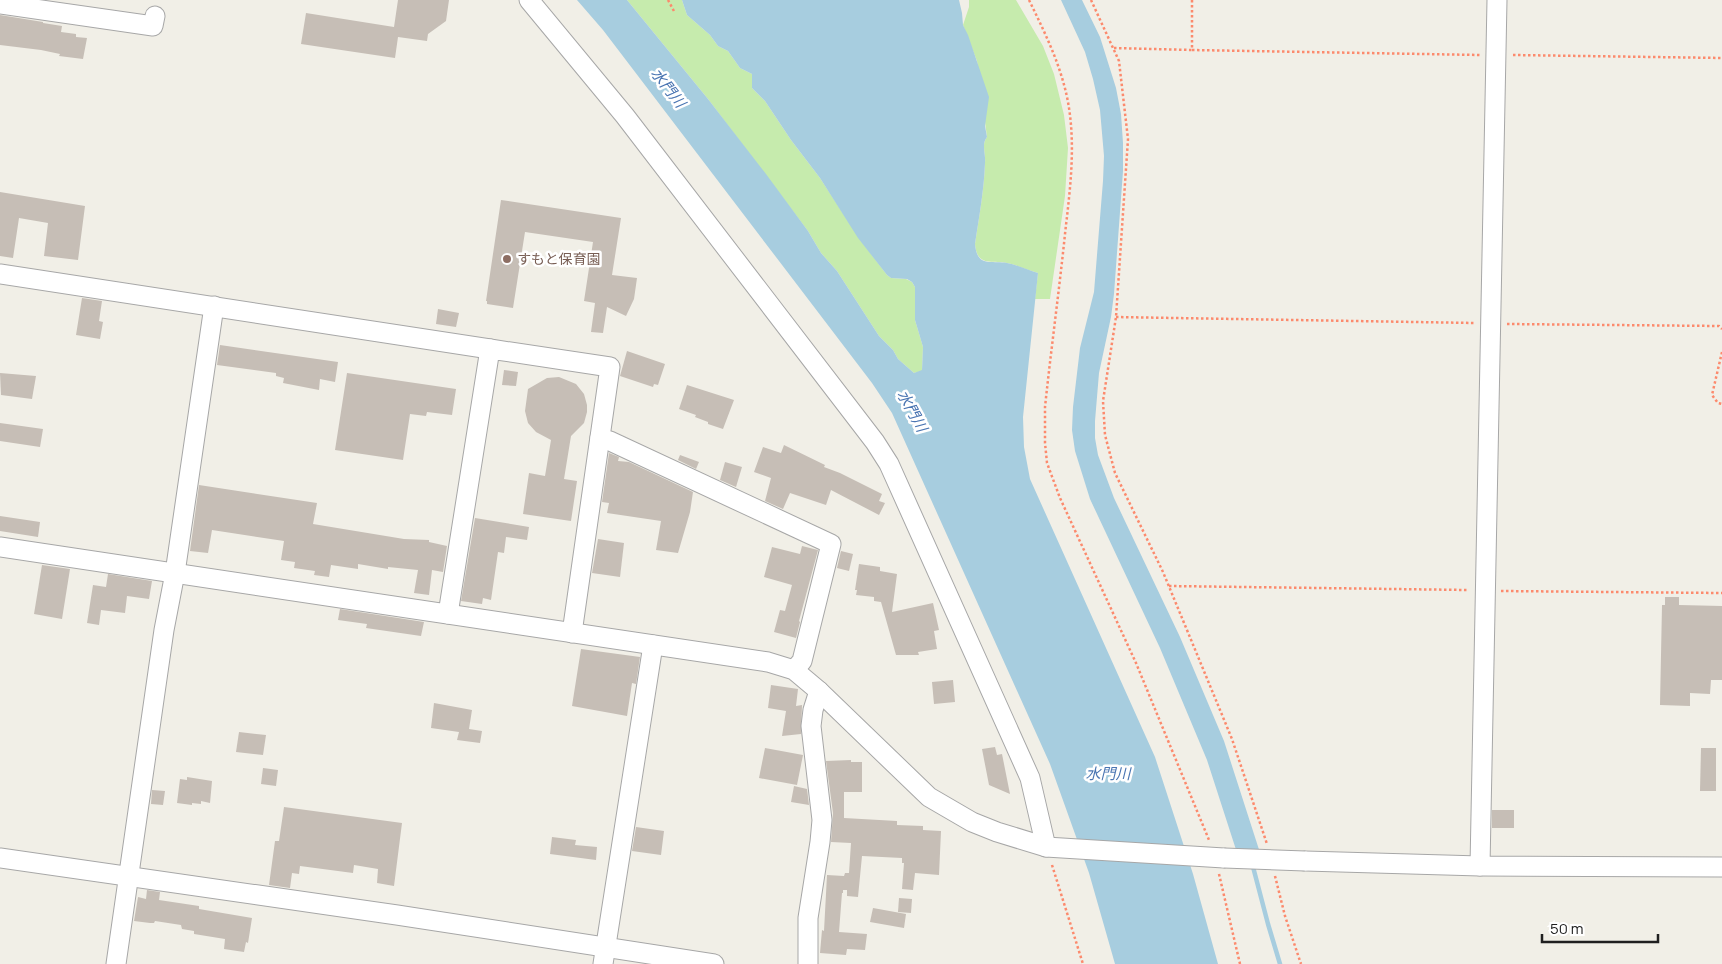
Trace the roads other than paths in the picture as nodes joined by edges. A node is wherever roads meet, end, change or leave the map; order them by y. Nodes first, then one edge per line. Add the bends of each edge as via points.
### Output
1 (529, 0) edge
2 (1497, 0) edge
3 (0, 4) edge
4 (155, 16) dead end
5 (0, 274) edge
6 (214, 306) junction
7 (490, 349) junction
8 (600, 438) junction
9 (0, 547) edge
10 (175, 573) junction
11 (448, 614) junction
12 (572, 633) junction
13 (653, 645) junction
14 (794, 670) junction
15 (819, 691) junction
16 (1046, 846) junction
17 (0, 858) edge
18 (1480, 866) junction
19 (1722, 867) edge
20 (129, 878) junction
21 (605, 956) edge
22 (669, 961) edge
23 (116, 964) edge
24 (714, 964) edge
25 (808, 964) edge

1 - 16 street via 626,116 890,464 1030,778
2 - 18 street
3 - 4 street via 153,26
5 - 6 street
6 - 7 street
6 - 10 street
7 - 8 street via 610,367
7 - 11 street
8 - 12 street
8 - 14 street via 831,544 802,661
9 - 10 street
10 - 11 street
10 - 20 street
11 - 12 street
12 - 13 street
13 - 14 street via 768,662
13 - 21 street
14 - 15 street
15 - 16 street via 928,797 972,822
15 - 25 street via 811,726 822,820 808,918
16 - 18 street, bridge via 1214,858
17 - 20 street
18 - 19 street
20 - 21 street via 398,915
20 - 23 street
21 - 22 street
22 - 24 street

